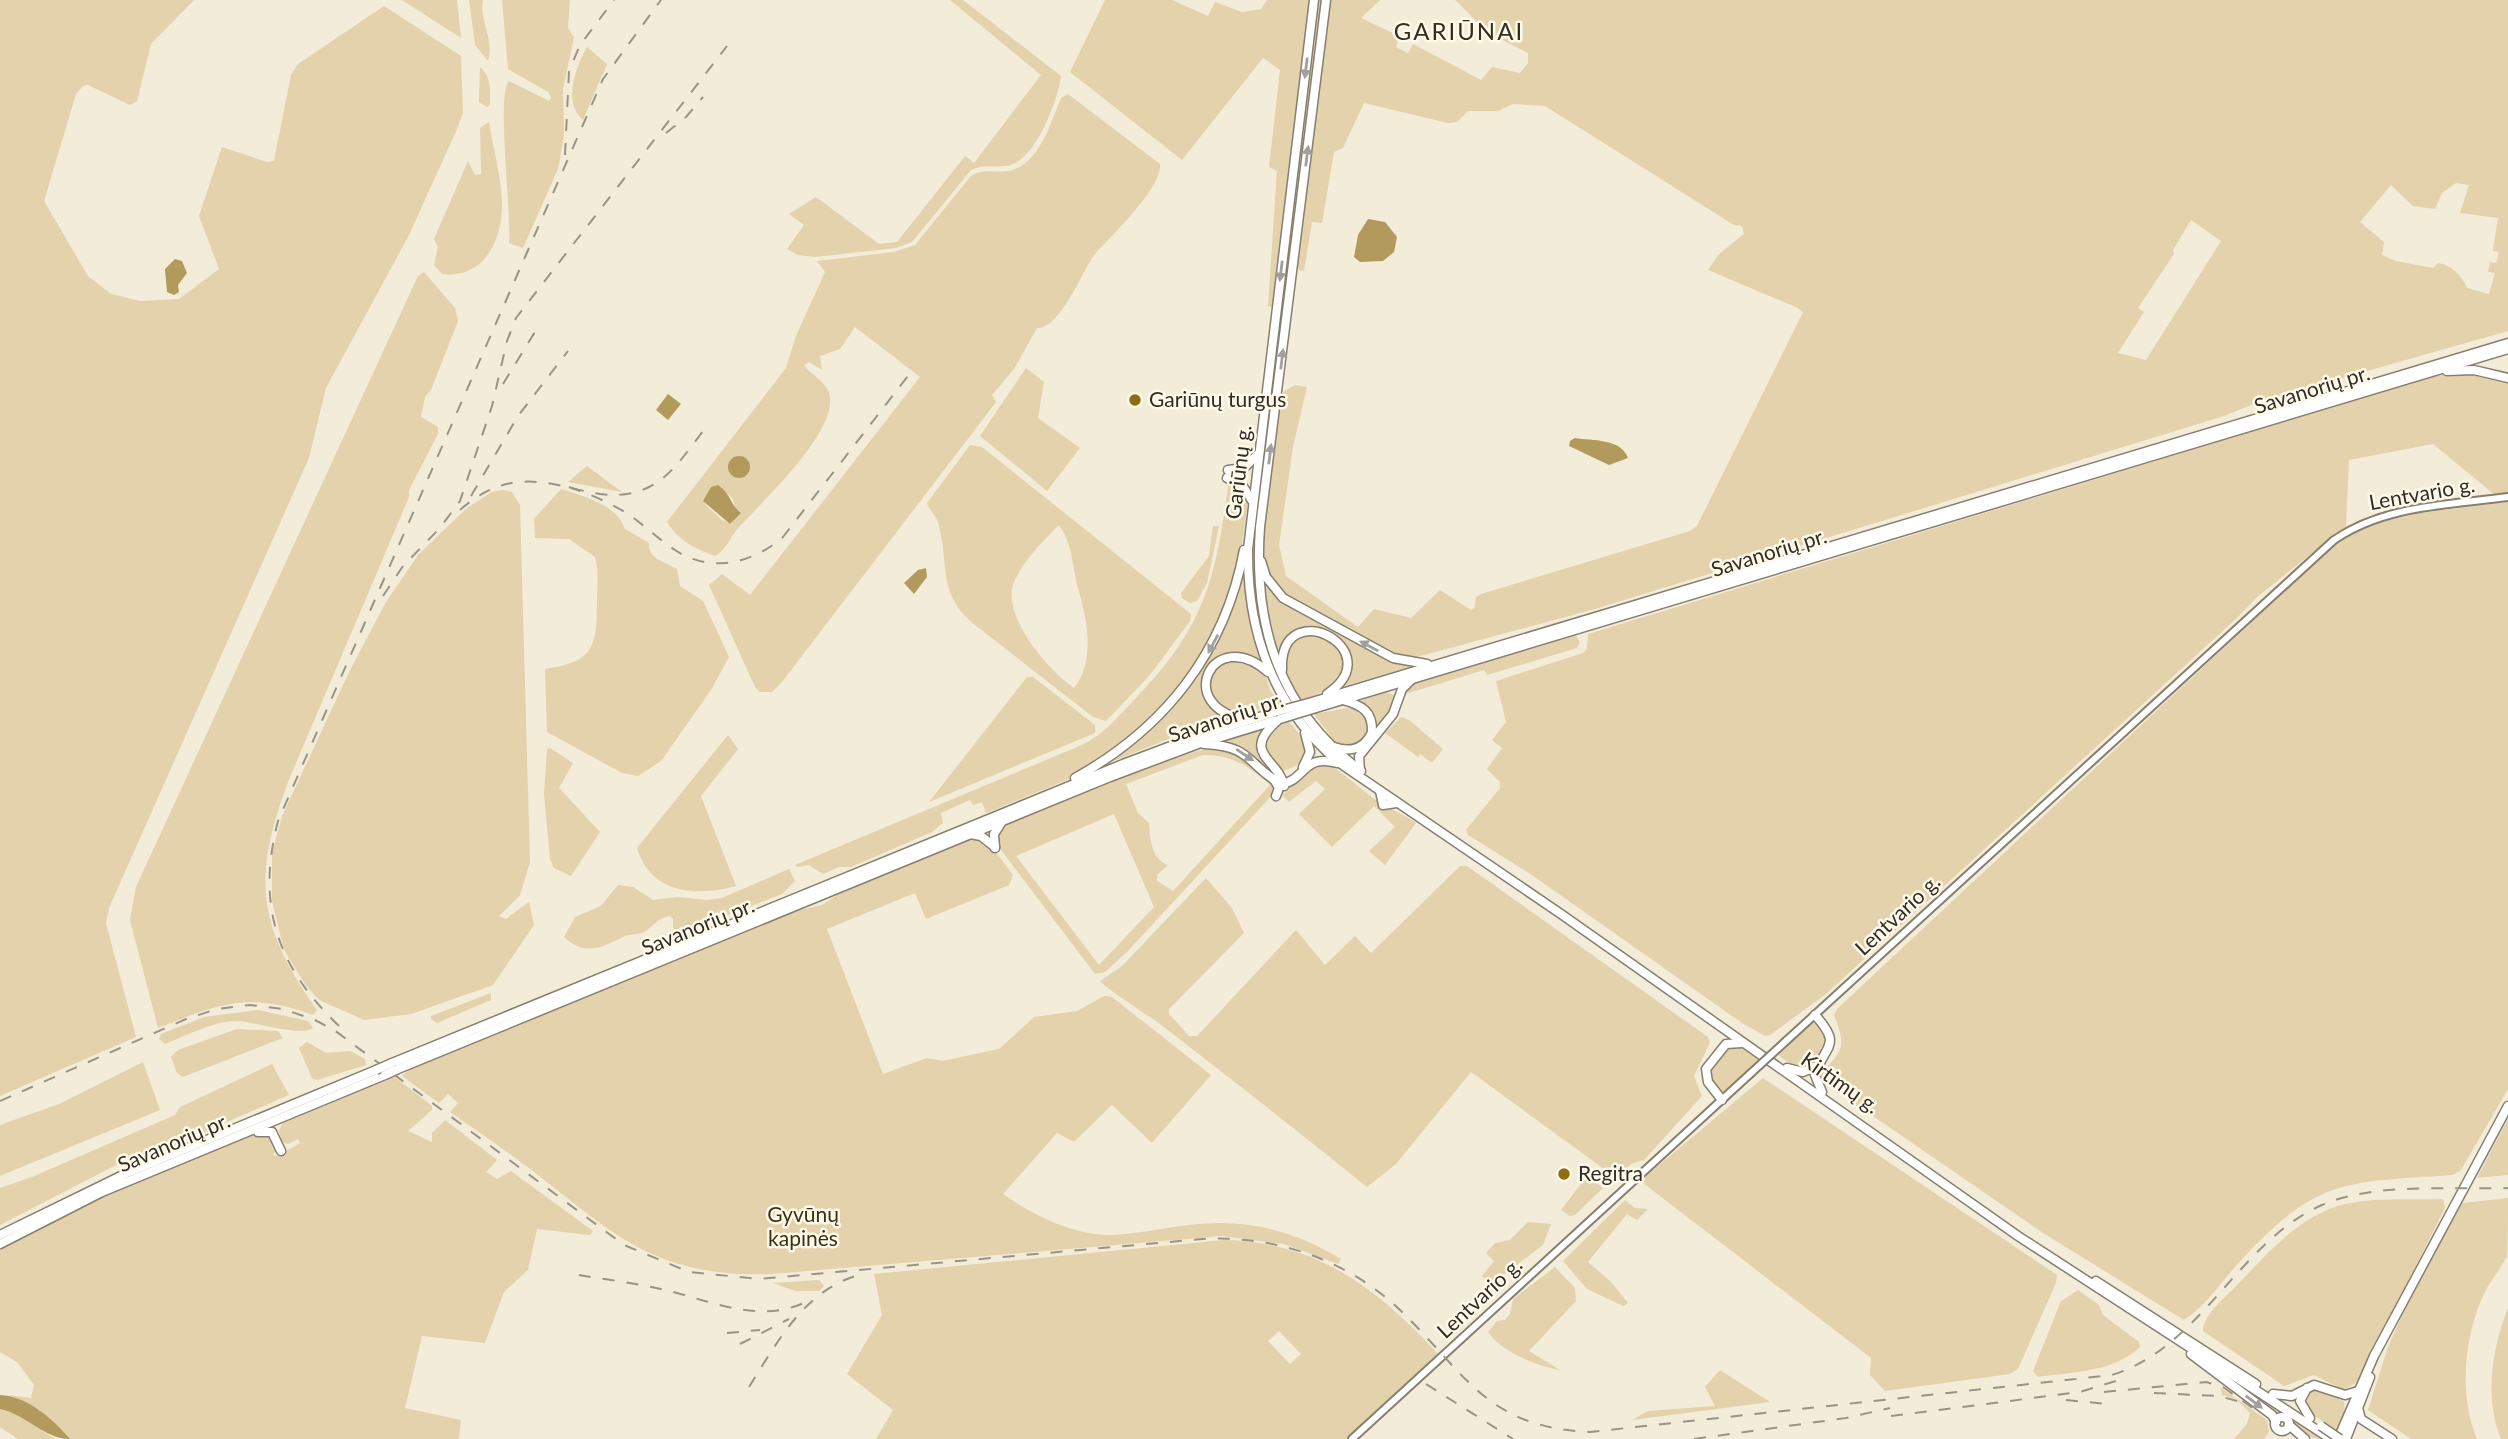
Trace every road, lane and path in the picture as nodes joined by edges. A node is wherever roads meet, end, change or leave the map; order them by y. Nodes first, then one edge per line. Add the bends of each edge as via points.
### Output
1 (1314, 0) edge
2 (1326, 0) edge
3 (1287, 318) junction
4 (1275, 319) junction
5 (2508, 343) edge
6 (2508, 349) edge
7 (2424, 375) junction
8 (2508, 378) edge
9 (1284, 386) dead end
10 (1277, 400) junction
11 (1259, 453) junction
12 (2508, 498) edge
13 (1252, 505) junction
14 (1258, 552) junction
15 (1433, 665) junction
16 (1269, 673) junction
17 (1282, 678) junction
18 (1412, 679) junction
19 (1381, 689) junction
20 (1399, 698) junction
21 (1343, 700) junction
22 (1316, 703) junction
23 (1277, 716) junction
24 (1251, 720) junction
25 (1387, 722) junction
26 (1301, 726) junction
27 (1372, 732) junction
28 (1198, 744) junction
29 (1328, 744) junction
30 (1340, 764) junction
31 (1301, 769) junction
32 (1277, 771) junction
33 (1360, 771) junction
34 (1368, 782) joint
35 (1283, 784) junction
36 (1046, 795) junction
37 (1276, 796) dead end
38 (1003, 821) junction
39 (970, 834) junction
40 (1815, 1014) junction
41 (1718, 1024) junction
42 (1745, 1043) junction
43 (1719, 1050) junction
44 (1821, 1062) junction
45 (395, 1066) junction
46 (1787, 1068) junction
47 (381, 1072) junction
48 (1822, 1092) junction
49 (1722, 1100) junction
50 (2508, 1106) edge
51 (102, 1192) junction
52 (0, 1235) edge
53 (0, 1244) edge
54 (2162, 1330) junction
55 (2380, 1348) junction
56 (2311, 1385) junction
57 (2359, 1390) junction
58 (2273, 1394) junction
59 (2338, 1394) junction
60 (2358, 1408) junction
61 (2348, 1416) junction
62 (2310, 1418) junction
63 (2320, 1428) junction
64 (2376, 1430) junction
65 (2304, 1438) edge
66 (2343, 1438) edge
67 (1352, 1439) edge
68 (2331, 1439) edge
69 (2392, 1439) edge

1 -> 4 highway, Gariūnų g.
3 -> 2 highway, Gariūnų g.
3 - 4 highway
10 -> 3 highway, Gariūnų g.
4 - 11 highway, Gariūnų g.
5 - 15 highway, Savanorių pr.
6 - 7 highway, Savanorių pr.
7 - 8 highway via 2474,370
7 - 18 highway, Savanorių pr.
9 - 10 highway
14 -> 10 highway, Gariūnų g.
11 - 13 highway, Gariūnų g.
11 - 13 highway via 1227,474 1242,485
12 - 40 main road, Lentvario g. via 2386,515 2334,540
13 - 16 highway, Gariūnų g. via 1250,599
13 -> 36 highway via 1238,581 1192,679 1132,741
15 -> 14 highway via 1393,658 1283,598 1266,578
14 - 17 highway, Gariūnų g. via 1262,612
15 - 22 highway, Savanorių pr.
16 - 24 highway via 1237,655 1218,662 1208,675 1207,692 1214,708
16 - 26 highway, Gariūnų g.
17 - 22 highway via 1282,656 1293,638 1308,631 1329,634 1344,649 1347,665 1338,685
17 - 29 highway, Gariūnų g.
18 - 19 highway, Savanorių pr.
18 - 20 highway
19 - 20 highway via 1391,690
19 - 21 highway, Savanorių pr.
20 - 25 highway
21 - 22 highway, Savanorių pr.
21 - 27 highway via 1368,713
22 - 23 highway, Savanorių pr., bridge
23 - 24 highway, Savanorių pr.
23 - 28 highway, Savanorių pr.
23 - 32 highway via 1262,743 1265,759
24 - 36 highway, Savanorių pr. via 1159,749
25 - 27 highway
25 - 33 highway via 1359,756
26 - 30 highway, Gariūnų g.
26 - 31 highway via 1310,747
27 - 29 highway via 1354,749
28 -> 35 highway via 1234,748
28 - 38 highway, Savanorių pr.
29 - 33 highway, Kirtimų g.
30 - 31 highway via 1319,760
30 - 34 highway, Gariūnų g.
31 - 32 highway
31 - 35 highway
32 - 35 highway
33 - 46 highway, Kirtimų g.
34 - 41 highway, Kirtimų g.
35 - 37 highway
36 - 45 highway, Savanorių pr.
38 - 39 highway, Savanorių pr.
38 - 39 highway via 994,834 995,848 981,836
39 - 45 highway, Savanorių pr.
40 - 44 highway via 1832,1037
40 - 49 main road, Lentvario g., bridge
41 - 42 highway, Kirtimų g.
41 - 43 highway
42 - 43 highway via 1729,1042
42 - 54 highway, Kirtimų g. via 2018,1236
43 - 49 highway via 1706,1075
44 - 46 highway via 1807,1072
44 - 48 highway via 1815,1075
45 - 47 highway, Savanorių pr., bridge
46 - 48 highway, Kirtimų g.
47 - 51 highway, Savanorių pr.
47 - 51 highway via 282,1122 276,1130 282,1150 272,1132 264,1130
47 - 52 highway, Savanorių pr. via 127,1173
48 - 58 highway, Kirtimų g. via 2021,1232
49 - 67 main road, Lentvario g.
50 - 55 highway
51 - 53 highway, Savanorių pr.
54 - 63 highway, Kirtimų g.
54 -> 65 highway via 2276,1422 2284,1418 2287,1428
55 - 57 highway
55 - 60 highway
56 - 58 highway via 2292,1396
56 - 59 highway
56 - 62 highway via 2300,1401
57 - 59 highway via 2352,1395
57 - 61 highway
58 - 62 highway, Kirtimų g.
59 - 61 highway via 2346,1402
60 - 64 highway via 2361,1419
60 - 66 highway
61 - 66 highway
62 - 63 highway, Kirtimų g.
63 - 66 highway, Kirtimų g., bridge
63 - 68 highway, Kirtimų g., bridge
64 - 66 highway via 2361,1425
64 - 69 highway

